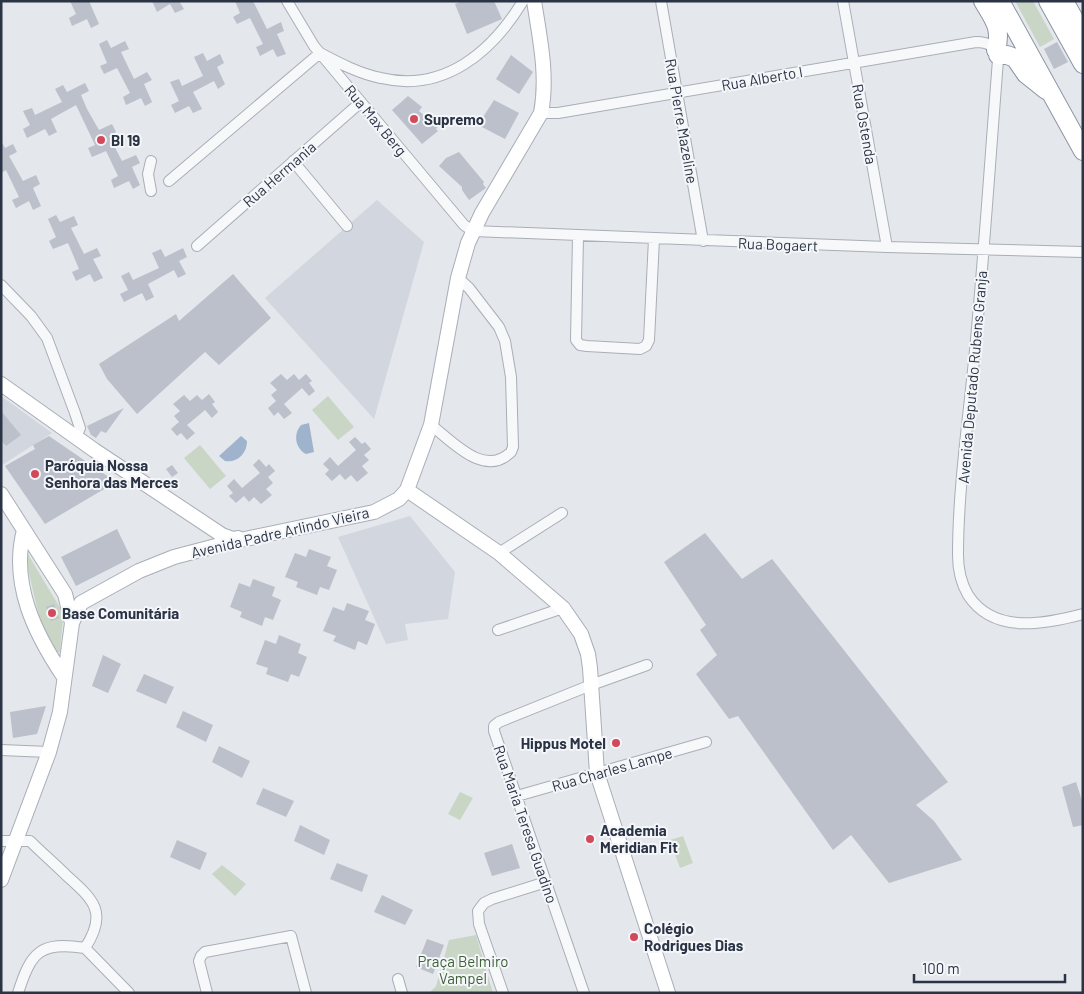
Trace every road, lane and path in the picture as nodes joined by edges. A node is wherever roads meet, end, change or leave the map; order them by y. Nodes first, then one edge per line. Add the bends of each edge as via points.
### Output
1 (287, 1) edge
2 (523, 1) edge
3 (534, 1) edge
4 (661, 1) edge
5 (843, 1) edge
6 (983, 1) edge
7 (1000, 1) edge
8 (1048, 1) edge
9 (1064, 1) edge
10 (1083, 35) edge
11 (992, 49) junction
12 (320, 53) junction
13 (853, 63) junction
14 (1083, 64) edge
15 (677, 93) junction
16 (1052, 94) junction
17 (361, 102) junction
18 (541, 113) junction
19 (1083, 151) edge
20 (152, 161) dead end
21 (293, 161) junction
22 (169, 181) dead end
23 (151, 191) dead end
24 (347, 226) dead end
25 (473, 231) junction
26 (578, 236) junction
27 (654, 239) junction
28 (703, 241) junction
29 (197, 246) dead end
30 (887, 247) junction
31 (983, 250) junction
32 (1083, 252) edge
33 (458, 278) junction
34 (1, 285) edge
35 (1, 384) edge
36 (431, 425) junction
37 (76, 438) junction
38 (408, 490) junction
39 (1, 494) edge
40 (562, 513) dead end
41 (24, 530) junction
42 (222, 535) junction
43 (247, 538) junction
44 (207, 547) junction
45 (499, 553) junction
46 (65, 594) junction
47 (81, 603) junction
48 (564, 608) junction
49 (1083, 614) edge
50 (72, 623) junction
51 (498, 630) dead end
52 (647, 665) dead end
53 (64, 678) junction
54 (591, 685) junction
55 (706, 742) dead end
56 (1, 750) edge
57 (49, 752) junction
58 (597, 773) junction
59 (517, 796) junction
60 (1, 841) edge
61 (16, 841) junction
62 (1, 880) edge
63 (546, 882) junction
64 (85, 948) junction
65 (398, 979) dead end
66 (18, 993) edge
67 (129, 993) edge
68 (206, 993) edge
69 (306, 993) edge
70 (402, 993) edge
71 (503, 993) edge
72 (584, 993) edge
73 (668, 993) edge

1 - 12 street, Rua Max Berg
2 - 12 street via 489,45 463,66 438,77 408,81 381,78
3 - 18 main road via 544,63
4 - 15 street, Rua Pierre Mazeline
5 - 13 street, Rua Ostenda
6 - 11 highway via 1000,36
7 - 16 highway
8 - 14 highway
9 - 10 highway
11 - 13 street, Rua Alberto I
11 - 16 highway via 1015,58 1036,83
11 - 31 street, Avenida Deputado Rubens Granja
12 - 17 street, Rua Max Berg
12 - 22 street
13 - 15 street, Rua Alberto I
13 - 30 street, Rua Ostenda
15 - 18 street, Rua Alberto I
15 - 28 street, Rua Pierre Mazeline
16 - 19 highway
17 - 21 street, Rua Hermania
17 - 25 street, Rua Max Berg via 464,225
18 - 25 main road
20 - 23 street via 148,174
21 - 24 street
21 - 29 street, Rua Hermania
25 - 26 street, Rua Bogaert
25 - 33 main road
26 - 27 street, Rua Bogaert
26 - 27 street via 576,340 587,346 640,349 649,340
27 - 28 street, Rua Bogaert
28 - 30 street, Rua Bogaert
30 - 31 street, Rua Bogaert
31 - 32 street, Rua Bogaert
31 - 49 street, Avenida Deputado Rubens Granja via 963,478 958,556 960,576 969,595 983,610 1005,622 1053,622
33 - 36 main road
33 - 36 street via 499,327 505,341 511,377 513,447 508,456 485,462 474,458
34 - 37 street via 47,338 80,428
35 - 37 main road
36 - 38 main road
37 - 42 main road
38 - 43 main road, Avenida Padre Arlindo Vieira via 399,499 374,512
38 - 45 main road
39 - 41 main road
40 - 45 street
41 - 46 main road
41 - 53 main road via 19,565 23,589 37,631
42 - 43 main road via 233,539
42 - 44 main road
43 - 44 main road, Avenida Padre Arlindo Vieira
44 - 47 main road, Avenida Padre Arlindo Vieira via 139,571
45 - 48 main road
46 - 47 main road
46 - 50 main road
47 - 50 main road
48 - 51 street
48 - 54 main road via 583,639
50 - 53 main road
52 - 54 street, Rua Maria Teresa Guadino
53 - 57 main road via 60,712
54 - 58 main road
54 - 59 street, Rua Maria Teresa Guadino via 495,725 494,731
55 - 58 street, Rua Charles Lampe
56 - 57 street
57 - 61 main road
58 - 59 street, Rua Charles Lampe
58 - 73 main road
59 - 63 street, Rua Maria Teresa Guadino
60 - 61 street
61 - 62 main road
61 - 64 street via 30,841 88,895 96,913 96,922 95,933
63 - 71 street via 492,899 478,911 479,924
63 - 72 street, Rua Maria Teresa Guadino
64 - 66 street via 57,945 36,954 26,968
64 - 67 street
65 - 70 street
68 - 69 street via 199,961 205,952 292,936

